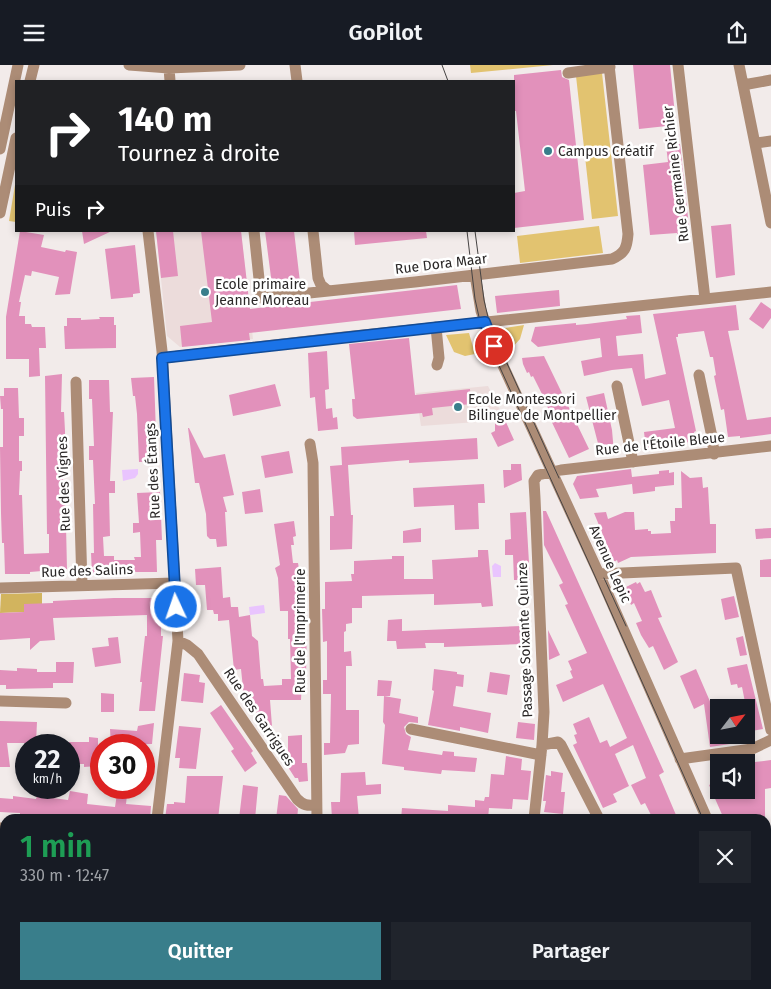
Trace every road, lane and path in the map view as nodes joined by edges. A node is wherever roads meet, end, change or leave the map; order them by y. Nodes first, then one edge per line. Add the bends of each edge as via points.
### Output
1 (18, 65) edge
2 (34, 65) edge
3 (129, 65) edge
4 (240, 65) edge
5 (295, 65) edge
6 (678, 65) edge
7 (739, 65) edge
8 (610, 66) edge
9 (169, 68) junction
10 (568, 73) dead end
11 (30, 80) edge
12 (170, 80) edge
13 (297, 80) edge
14 (771, 80) edge
15 (744, 85) junction
16 (15, 141) edge
17 (771, 141) edge
18 (756, 143) junction
19 (0, 149) edge
20 (3, 179) edge
21 (769, 204) edge
22 (0, 213) edge
23 (771, 223) edge
24 (148, 232) edge
25 (254, 232) edge
26 (312, 232) edge
27 (475, 275) junction
28 (327, 290) junction
29 (771, 291) edge
30 (705, 299) junction
31 (485, 322) junction
32 (436, 327) junction
33 (162, 358) junction
34 (437, 365) dead end
35 (699, 375) dead end
36 (76, 382) dead end
37 (617, 387) dead end
38 (310, 444) dead end
39 (771, 446) edge
40 (714, 454) junction
41 (633, 462) junction
42 (552, 472) junction
43 (599, 574) junction
44 (175, 583) junction
45 (82, 585) junction
46 (0, 589) edge
47 (178, 641) junction
48 (0, 701) edge
49 (66, 703) dead end
50 (411, 729) dead end
51 (771, 730) edge
52 (771, 740) edge
53 (542, 750) junction
54 (680, 759) junction
55 (316, 805) junction
56 (158, 814) edge
57 (316, 814) edge
58 (535, 814) edge
59 (596, 814) edge
60 (705, 814) edge

1 - 19 street
2 - 11 street
3 - 9 street
4 - 9 street
5 - 13 street
6 - 30 street, Rue Germaine Richier
7 - 15 street
8 - 10 street
8 - 27 street, Rue Dora Maar via 628,234 623,254 612,259
9 - 12 street
14 - 15 street
15 - 18 street
16 - 20 street
17 - 18 street
18 - 21 street
20 - 22 street
21 - 23 street
24 - 33 street, Rue des Étangs
25 - 28 street, Rue Dora Maar via 261,298
26 - 28 street via 318,278
27 - 28 street, Rue Dora Maar
27 - 31 street, Avenue Lepic
29 - 30 street
30 - 31 street
31 - 32 street
31 - 42 street, Avenue Lepic
32 - 33 street
32 - 34 street via 440,358
33 - 44 street, Rue des Étangs
35 - 40 street
36 - 45 street, Rue des Vignes
37 - 41 street
38 - 55 street, Rue de l'Imprimerie via 313,463
39 - 40 street, Rue de l'Étoile Bleue
40 - 41 street, Rue de l'Étoile Bleue
41 - 42 street, Rue de l'Étoile Bleue
42 - 43 street, Avenue Lepic
42 - 53 street, Passage Soixante Quinze via 538,475 534,481 544,712
43 - 51 street via 736,568
43 - 54 street, Avenue Lepic
44 - 45 street, Rue des Salins
44 - 47 street, Rue des Étangs
45 - 46 street, Rue des Salins
47 - 55 street, Rue des Garrigues via 198,654 297,799 308,806
47 - 56 street, Rue des Étangs
48 - 49 street
50 - 53 street
52 - 54 street via 752,749
53 - 58 street, Passage Soixante Quinze
53 - 59 street via 558,742 561,745
54 - 60 street, Avenue Lepic
55 - 57 street, Rue de l'Imprimerie

